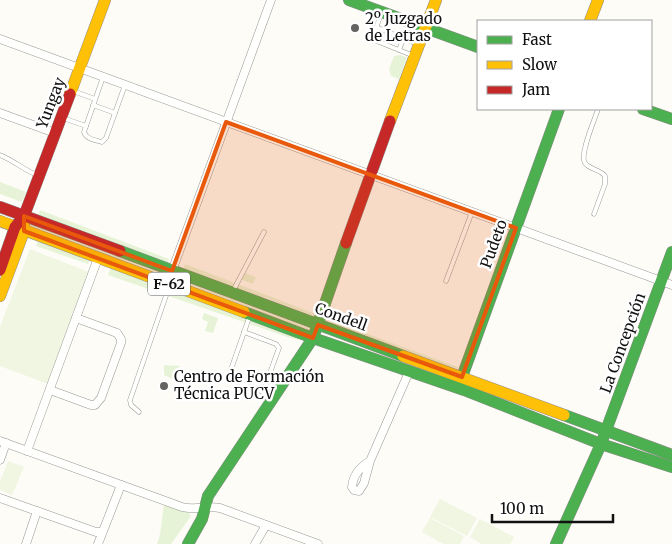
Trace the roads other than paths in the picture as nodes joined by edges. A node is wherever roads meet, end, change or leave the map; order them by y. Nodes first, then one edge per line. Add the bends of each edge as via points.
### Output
1 (105, 0) edge
2 (271, 0) edge
3 (350, 0) edge
4 (436, 0) edge
5 (598, 0) edge
6 (382, 12) junction
7 (590, 20) edge
8 (409, 22) junction
9 (376, 27) junction
10 (426, 28) junction
11 (403, 38) junction
12 (0, 39) edge
13 (419, 44) junction
14 (477, 47) edge
15 (399, 50) junction
16 (415, 56) junction
17 (80, 68) junction
18 (103, 77) junction
19 (125, 85) junction
20 (71, 90) junction
21 (95, 99) junction
22 (93, 105) junction
23 (559, 110) edge
24 (598, 110) edge
25 (646, 110) edge
26 (0, 113) edge
27 (115, 113) junction
28 (61, 117) junction
29 (672, 119) edge
30 (226, 122) junction
31 (86, 126) junction
32 (55, 133) junction
33 (0, 155) edge
34 (369, 174) junction
35 (39, 176) junction
36 (0, 206) edge
37 (472, 212) junction
38 (594, 214) dead end
39 (24, 216) junction
40 (0, 221) edge
41 (516, 228) junction
42 (20, 229) junction
43 (264, 232) dead end
44 (672, 252) edge
45 (98, 258) junction
46 (0, 270) edge
47 (172, 271) junction
48 (446, 281) dead end
49 (667, 283) edge
50 (170, 285) junction
51 (232, 293) junction
52 (0, 296) edge
53 (250, 315) junction
54 (76, 318) junction
55 (318, 325) junction
56 (244, 332) junction
57 (313, 338) junction
58 (409, 372) junction
59 (462, 377) junction
60 (50, 390) junction
61 (464, 390) junction
62 (263, 392) junction
63 (275, 397) junction
64 (139, 412) dead end
65 (606, 432) junction
66 (3, 442) edge
67 (602, 444) junction
68 (27, 451) junction
69 (672, 455) edge
70 (0, 460) edge
71 (370, 461) dead end
72 (672, 466) edge
73 (121, 485) junction
74 (0, 498) edge
75 (204, 508) junction
76 (36, 512) junction
77 (266, 525) junction
78 (102, 532) junction
79 (26, 544) edge
80 (98, 544) edge
81 (188, 544) edge
82 (255, 544) edge
83 (318, 544) edge
84 (556, 544) edge

1 - 17 main road, Yungay
2 - 30 street
3 - 6 main road
4 - 10 main road
5 - 7 main road
6 - 8 main road
6 - 9 lane
8 - 10 main road
8 - 11 lane
9 - 11 lane
9 - 15 lane via 374,40
10 - 13 main road
10 - 14 main road
11 - 13 lane
11 - 15 lane
12 - 17 street
13 - 16 main road
15 - 16 lane
16 - 34 main road
17 - 18 street
17 - 20 main road, Yungay
18 - 19 street
18 - 21 lane
19 - 27 lane
19 - 30 street
20 - 21 lane
20 - 28 main road, Yungay
21 - 22 lane
22 - 27 lane
22 - 31 lane
23 - 41 main road, Pudeto
24 - 38 lane via 584,159 588,166 605,176
25 - 29 main road
26 - 32 street
27 - 31 lane via 104,141 86,135
28 - 31 lane
28 - 32 main road, Yungay
30 - 34 street
30 - 47 street
32 - 35 main road, Yungay
33 - 35 lane
34 - 37 street
34 - 55 main road
35 - 39 main road, Yungay
36 - 39 main road, Condell / F-62
37 - 41 street
37 - 48 lane
39 - 42 main road, Yungay
39 - 47 main road, Condell / F-62
40 - 42 main road, Condell / F-62
41 - 49 street
41 - 59 main road, Pudeto
42 - 45 main road, Condell / F-62
42 - 46 main road, Yungay
42 - 52 main road, Yungay
43 - 51 lane
44 - 49 main road, La Concepción
45 - 50 main road, Condell / F-62
45 - 54 street
47 - 51 main road, Condell / F-62
49 - 65 main road, La Concepción
50 - 53 main road, Condell / F-62
50 - 64 lane via 130,400 131,406
51 - 55 main road, Condell / F-62
53 - 56 lane
53 - 57 main road, Condell / F-62
54 - 60 street
54 - 60 street via 117,333 121,343 101,398 95,405
55 - 57 main road
55 - 59 main road, Condell / F-62
56 - 62 lane via 230,375 232,380
56 - 62 lane via 279,348
57 - 58 main road, Condell / F-62
57 - 63 main road
58 - 61 main road, Condell / F-62
58 - 71 street
59 - 61 main road, Pudeto
59 - 65 main road, Condell / F-62
60 - 68 street
61 - 67 main road, Condell / F-62
62 - 63 lane
63 - 75 main road via 208,496
65 - 67 main road, La Concepción
65 - 69 main road, Condell / F-62
66 - 68 street
66 - 70 street
67 - 72 main road, Condell / F-62
67 - 84 main road, La Concepción
68 - 73 street
73 - 75 street via 185,508
73 - 78 street
74 - 76 street
75 - 77 street via 220,508
75 - 81 main road via 202,519
76 - 78 street
76 - 79 street
77 - 82 street
77 - 83 street
78 - 80 street

